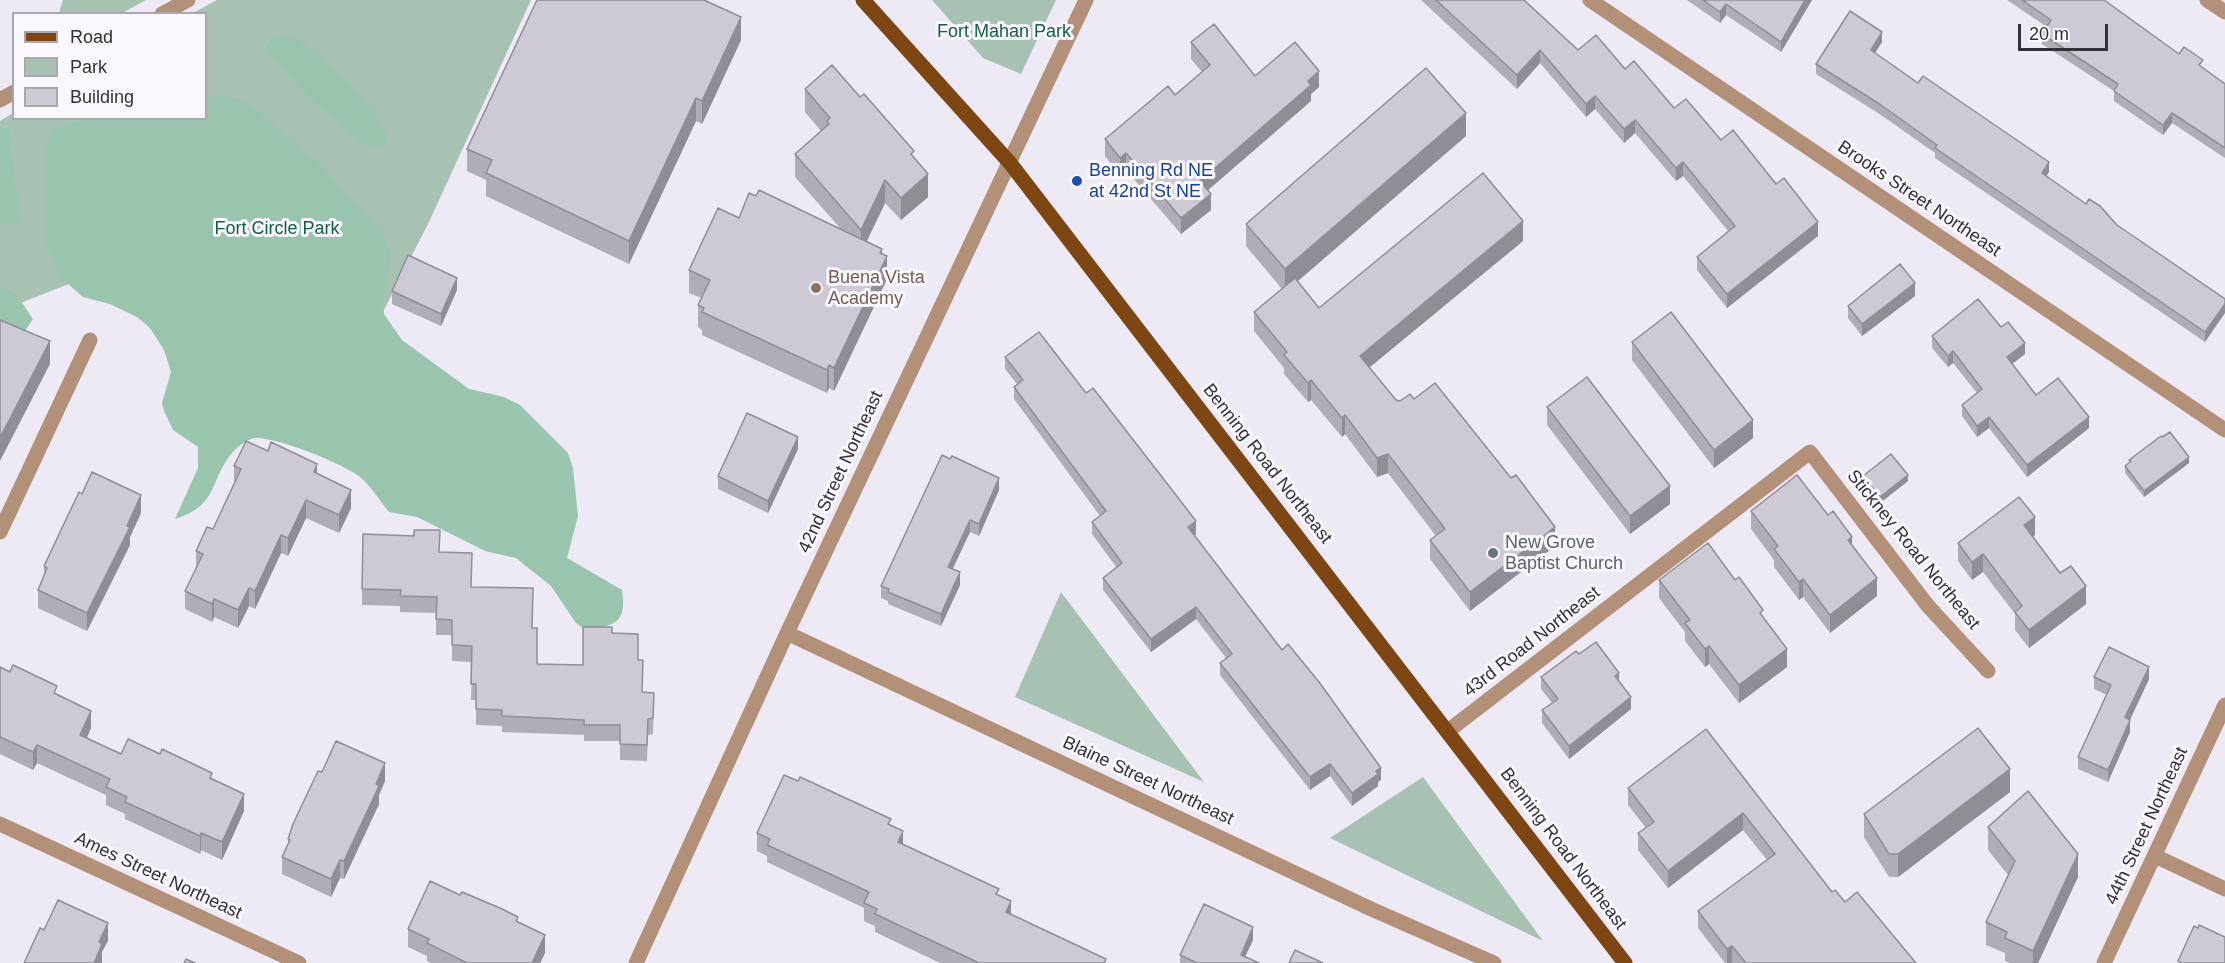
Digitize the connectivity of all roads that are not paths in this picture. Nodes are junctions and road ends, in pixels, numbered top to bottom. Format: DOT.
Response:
graph roads {
  1 [pos="188,0"];
  2 [pos="864,0"];
  3 [pos="1086,0"];
  4 [pos="1590,0"];
  5 [pos="2207,0"];
  6 [pos="166,12"];
  7 [pos="2225,12"];
  8 [pos="1010,163"];
  9 [pos="90,340"];
  10 [pos="2225,430"];
  11 [pos="1810,452"];
  12 [pos="0,532"];
  13 [pos="787,633"];
  14 [pos="1988,671"];
  15 [pos="2225,705"];
  16 [pos="1448,731"];
  17 [pos="0,824"];
  18 [pos="2155,856"];
  19 [pos="2225,889"];
  20 [pos="299,963"];
  21 [pos="636,963"];
  22 [pos="1494,963"];
  23 [pos="1625,963"];
  24 [pos="2104,963"];
  1 -- 6 [label="street"];
  2 -- 8 [label="main road, Benning Road Northeast"];
  3 -- 8 [label="street, 42nd Street Northeast"];
  4 -- 10 [label="street, Brooks Street Northeast"];
  5 -- 7 [label="street"];
  8 -- 13 [label="street, 42nd Street Northeast"];
  8 -- 16 [label="main road, Benning Road Northeast"];
  9 -- 12 [label="street"];
  11 -- 14 [label="street, Stickney Road Northeast"];
  11 -- 16 [label="street, 43rd Road Northeast"];
  13 -- 21 [label="street, 42nd Street Northeast"];
  13 -- 22 [label="street, Blaine Street Northeast"];
  15 -- 18 [label="street, 44th Street Northeast"];
  16 -- 23 [label="main road, Benning Road Northeast"];
  17 -- 20 [label="street, Ames Street Northeast"];
  18 -- 19 [label="street"];
  18 -- 24 [label="street, 44th Street Northeast"];
}
